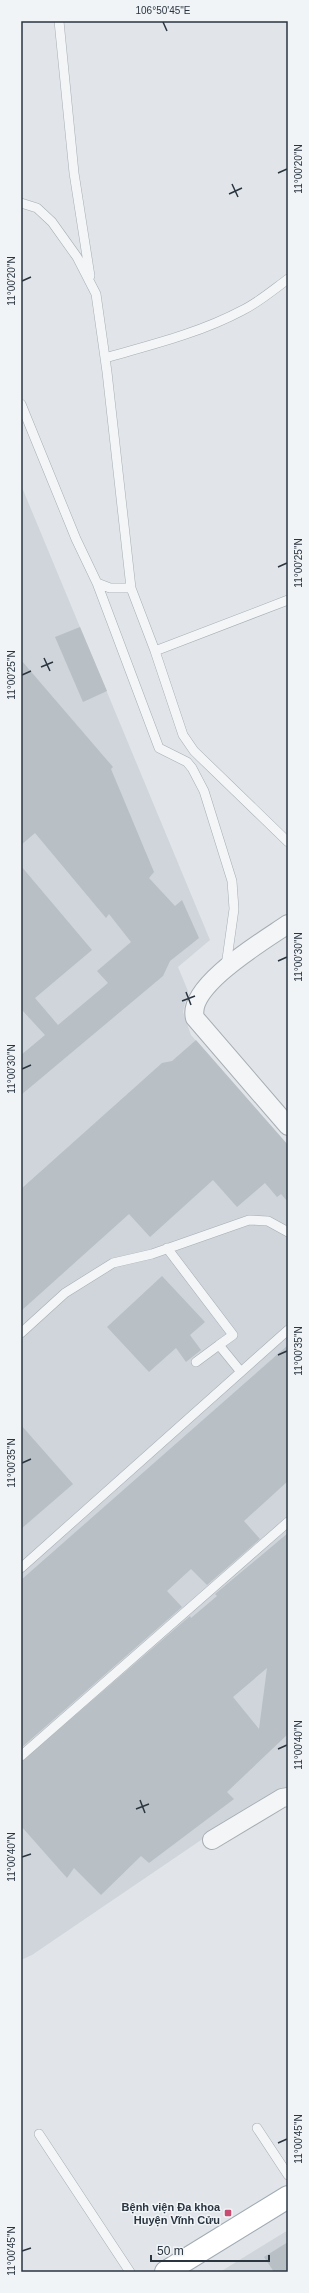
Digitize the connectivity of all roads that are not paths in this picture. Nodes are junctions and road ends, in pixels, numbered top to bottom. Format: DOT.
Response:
graph roads {
  1 [pos="60,21"];
  2 [pos="21,203"];
  3 [pos="288,279"];
  4 [pos="92,284"];
  5 [pos="105,358"];
  6 [pos="21,404"];
  7 [pos="97,583"];
  8 [pos="131,588"];
  9 [pos="288,600"];
  10 [pos="155,651"];
  11 [pos="288,842"];
  12 [pos="288,924"];
  13 [pos="226,966"];
  14 [pos="288,1126"];
  15 [pos="288,1232"];
  16 [pos="167,1248"];
  17 [pos="288,1330"];
  18 [pos="21,1334"];
  19 [pos="219,1345"];
  20 [pos="196,1362"];
  21 [pos="241,1372"];
  22 [pos="288,1522"];
  23 [pos="21,1568"];
  24 [pos="21,1756"];
  25 [pos="288,1798"];
  26 [pos="212,1840"];
  27 [pos="257,2128"];
  28 [pos="39,2134"];
  29 [pos="288,2175"];
  30 [pos="288,2197"];
  31 [pos="177,2269"];
  32 [pos="130,2272"];
  1 -- 4 [label="lane"];
  2 -- 4 [label="lane"];
  3 -- 5 [label="lane"];
  4 -- 5 [label="lane"];
  5 -- 8 [label="lane"];
  6 -- 7 [label="lane"];
  7 -- 8 [label="lane"];
  7 -- 13 [label="lane"];
  8 -- 10 [label="lane"];
  9 -- 10 [label="lane"];
  10 -- 11 [label="lane"];
  12 -- 13 [label="street"];
  13 -- 14 [label="street"];
  15 -- 16 [label="lane"];
  16 -- 18 [label="lane"];
  16 -- 19 [label="lane"];
  17 -- 21 [label="lane"];
  19 -- 20 [label="lane"];
  19 -- 21 [label="lane"];
  21 -- 23 [label="lane"];
  22 -- 24 [label="lane"];
  25 -- 26 [label="street"];
  27 -- 29 [label="lane"];
  28 -- 32 [label="lane"];
  30 -- 31 [label="main road"];
}
